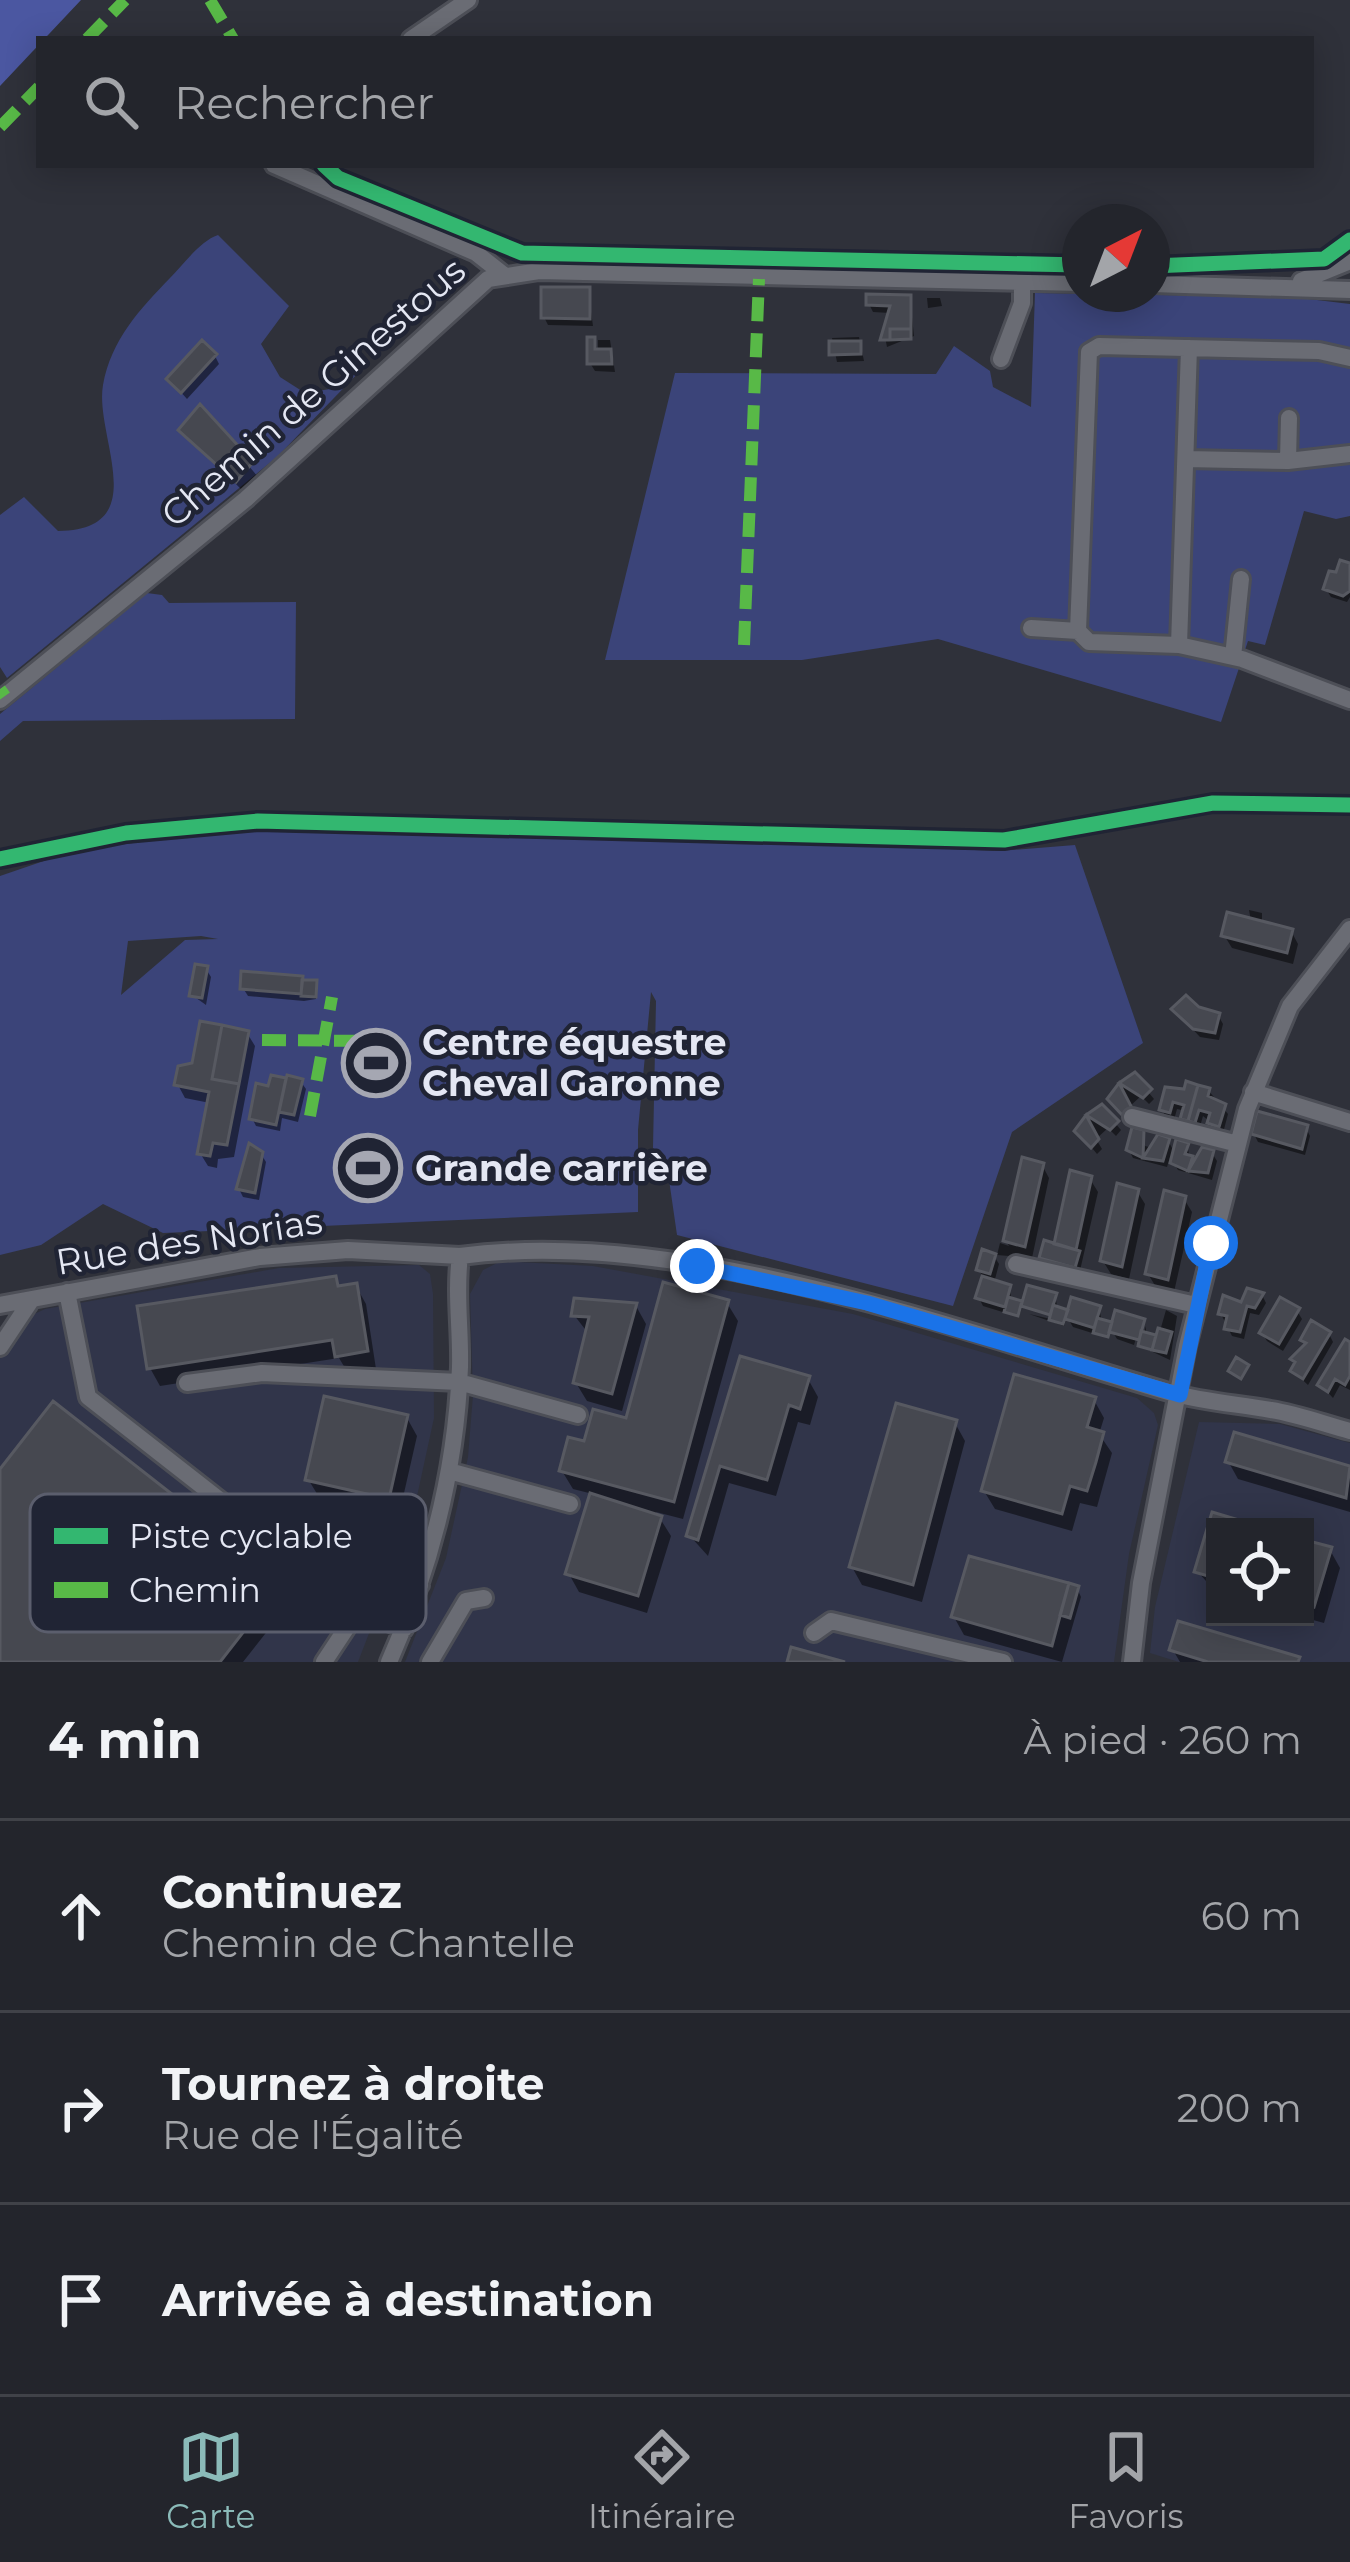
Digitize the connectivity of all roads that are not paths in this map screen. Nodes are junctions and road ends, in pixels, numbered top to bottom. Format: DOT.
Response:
graph roads {
  1 [pos="468,0"];
  2 [pos="415,36"];
  3 [pos="281,168"];
  4 [pos="1350,261"];
  5 [pos="504,275"];
  6 [pos="1022,283"];
  7 [pos="1062,284"];
  8 [pos="1170,284"];
  9 [pos="1288,284"];
  10 [pos="1350,290"];
  11 [pos="1088,328"];
  12 [pos="1189,348"];
  13 [pos="1090,352"];
  14 [pos="1350,358"];
  15 [pos="1001,359"];
  16 [pos="1289,418"];
  17 [pos="1350,454"];
  18 [pos="1186,460"];
  19 [pos="1288,461"];
  20 [pos="1241,579"];
  21 [pos="1031,628"];
  22 [pos="1078,631"];
  23 [pos="1179,645"];
  24 [pos="1233,657"];
  25 [pos="0,700"];
  26 [pos="1350,700"];
  27 [pos="1350,928"];
  28 [pos="1252,1092"];
  29 [pos="1132,1117"];
  30 [pos="1350,1122"];
  31 [pos="1238,1144"];
  32 [pos="460,1256"];
  33 [pos="1016,1264"];
  34 [pos="67,1292"];
  35 [pos="32,1299"];
  36 [pos="0,1305"];
  37 [pos="1196,1305"];
  38 [pos="0,1347"];
  39 [pos="458,1382"];
  40 [pos="187,1383"];
  41 [pos="1180,1395"];
  42 [pos="578,1415"];
  43 [pos="1350,1431"];
  44 [pos="448,1471"];
  45 [pos="212,1494"];
  46 [pos="570,1504"];
  47 [pos="426,1561"];
  48 [pos="484,1598"];
  49 [pos="344,1632"];
  50 [pos="403,1632"];
  51 [pos="814,1633"];
  52 [pos="324,1662"];
  53 [pos="389,1662"];
  54 [pos="430,1662"];
  55 [pos="1003,1662"];
  56 [pos="1132,1662"];
  1 -- 2 [label="street"];
  3 -- 5 [label="street"];
  4 -- 9 [label="street"];
  5 -- 6 [label="street, Chemin de Ginestous"];
  5 -- 25 [label="street, Chemin de Ginestous"];
  6 -- 7 [label="street, Chemin de Ginestous"];
  6 -- 15 [label="street"];
  8 -- 9 [label="street"];
  9 -- 10 [label="street"];
  11 -- 13 [label="street"];
  12 -- 13 [label="street"];
  12 -- 14 [label="street"];
  12 -- 18 [label="street"];
  13 -- 22 [label="street"];
  16 -- 19 [label="street"];
  17 -- 19 [label="street"];
  18 -- 19 [label="street"];
  18 -- 23 [label="street"];
  20 -- 24 [label="street"];
  21 -- 22 [label="street"];
  22 -- 23 [label="street"];
  23 -- 24 [label="street"];
  24 -- 26 [label="street"];
  27 -- 28 [label="street"];
  28 -- 30 [label="street"];
  28 -- 31 [label="street"];
  29 -- 31 [label="street"];
  31 -- 37 [label="street"];
  32 -- 34 [label="street, Rue des Norias"];
  32 -- 39 [label="street"];
  32 -- 41 [label="street, Rue des Norias"];
  33 -- 37 [label="street"];
  34 -- 35 [label="street, Rue des Norias"];
  34 -- 45 [label="street"];
  35 -- 36 [label="street, Rue des Norias"];
  35 -- 38 [label="street"];
  37 -- 41 [label="street"];
  39 -- 40 [label="street"];
  39 -- 42 [label="street"];
  39 -- 44 [label="street"];
  41 -- 43 [label="street, Rue des Norias"];
  41 -- 56 [label="street"];
  44 -- 46 [label="street"];
  44 -- 47 [label="street"];
  48 -- 54 [label="street"];
  49 -- 52 [label="street"];
  50 -- 53 [label="street"];
  51 -- 55 [label="street"];
}
